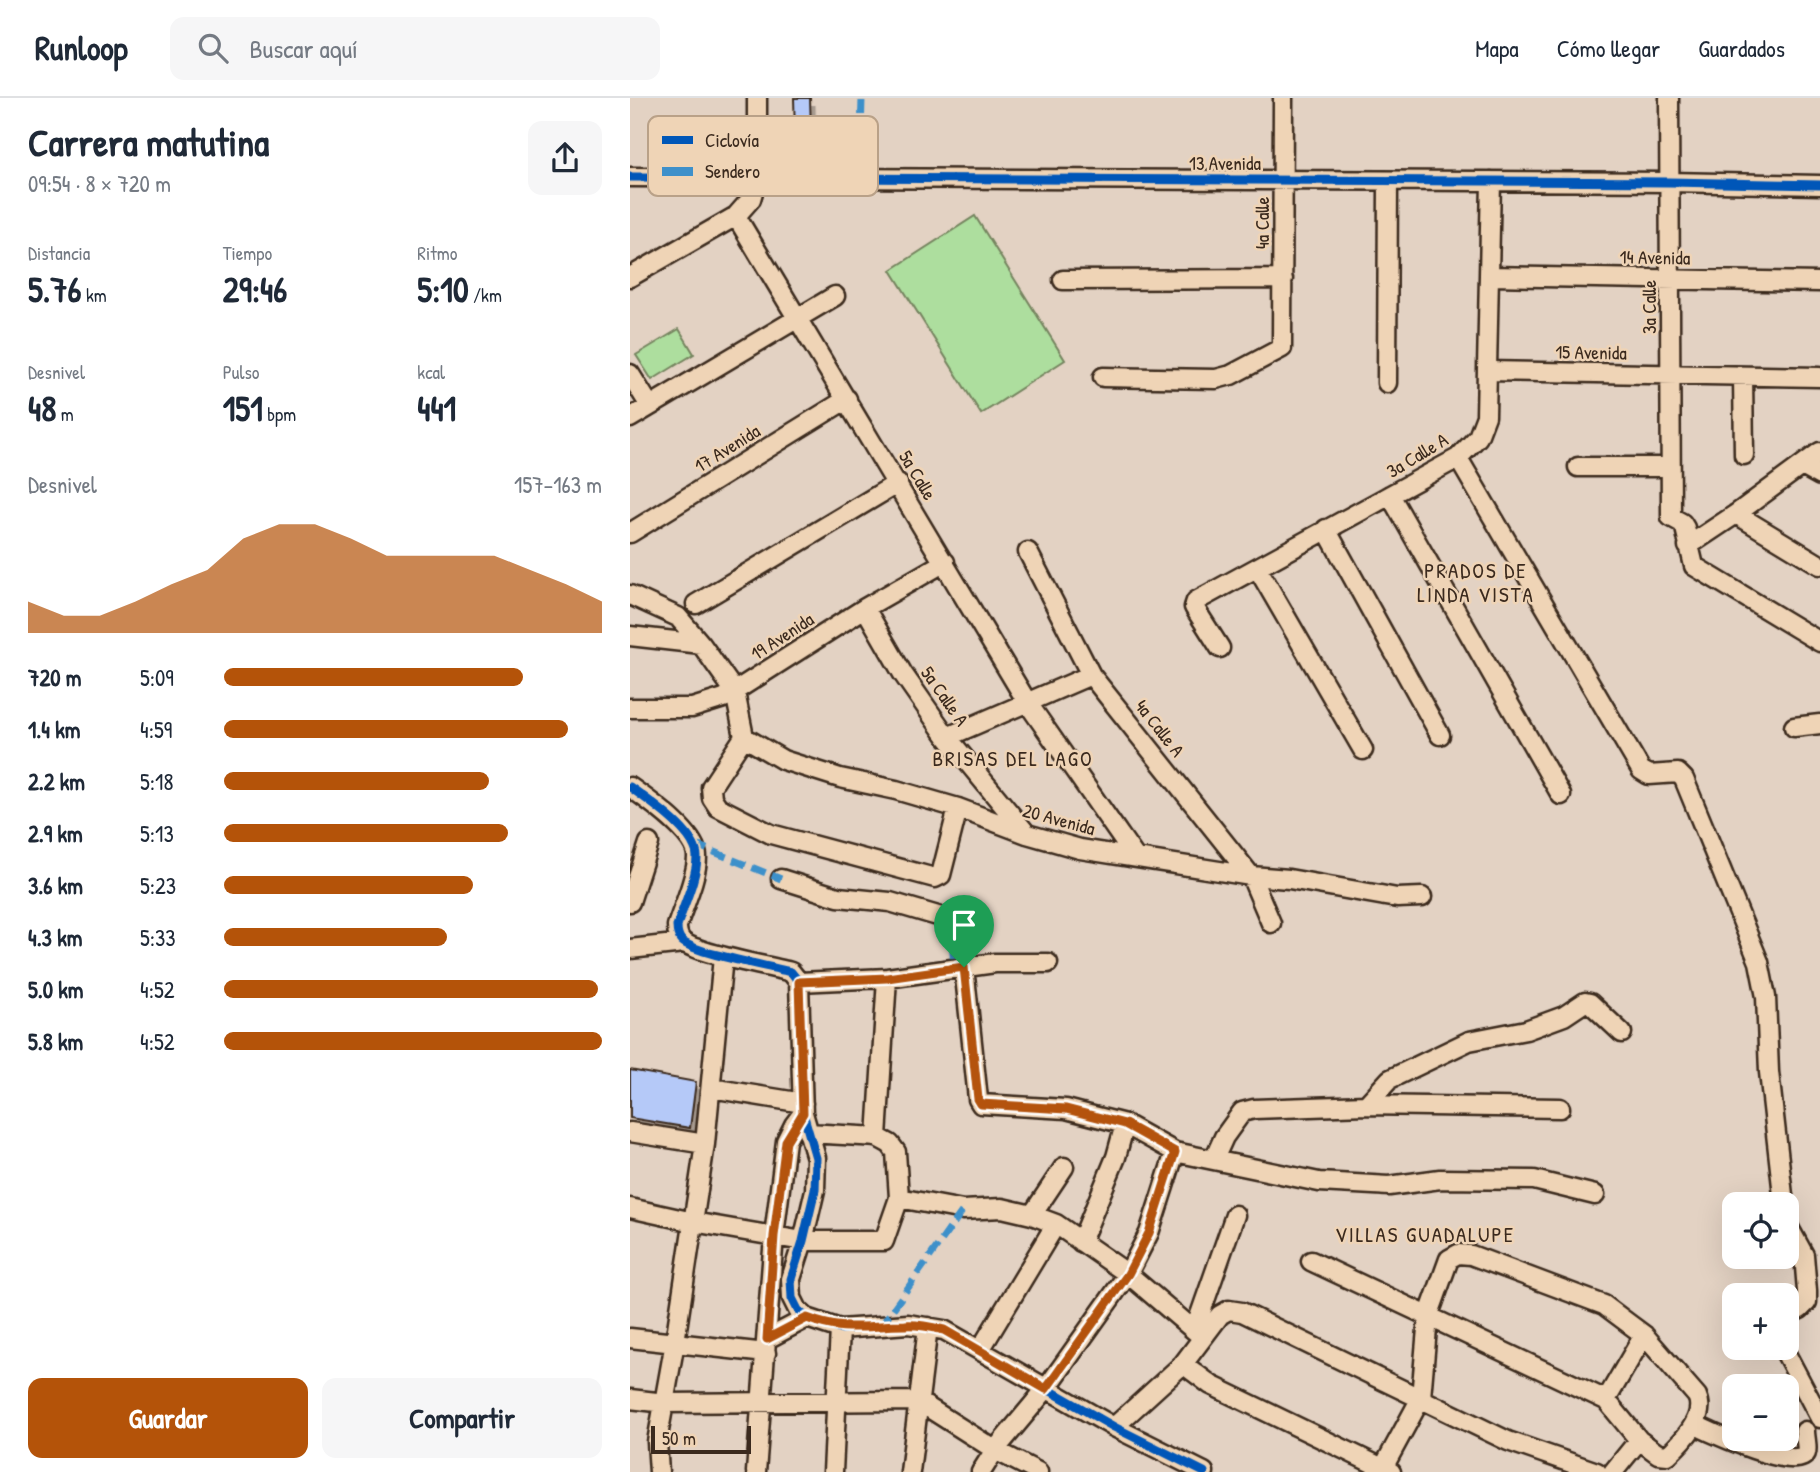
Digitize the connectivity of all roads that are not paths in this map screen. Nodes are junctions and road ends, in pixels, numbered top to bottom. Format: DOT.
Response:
graph roads {
  1 [pos="757,98"];
  2 [pos="1283,98"];
  3 [pos="1669,98"];
  4 [pos="757,116"];
  5 [pos="630,177"];
  6 [pos="648,177"];
  7 [pos="878,178"];
  8 [pos="1283,180"];
  9 [pos="1388,181"];
  10 [pos="1492,181"];
  11 [pos="1669,182"];
  12 [pos="1820,185"];
  13 [pos="752,196"];
  14 [pos="736,216"];
  15 [pos="1489,276"];
  16 [pos="630,277"];
  17 [pos="1670,278"];
  18 [pos="1283,279"];
  19 [pos="1063,280"];
  20 [pos="1820,282"];
  21 [pos="835,296"];
  22 [pos="798,318"];
  23 [pos="1487,371"];
  24 [pos="630,374"];
  25 [pos="1670,375"];
  26 [pos="1743,376"];
  27 [pos="1103,377"];
  28 [pos="1820,377"];
  29 [pos="1387,383"];
  30 [pos="847,399"];
  31 [pos="650,406"];
  32 [pos="630,418"];
  33 [pos="1820,452"];
  34 [pos="1744,455"];
  35 [pos="1458,458"];
  36 [pos="1802,466"];
  37 [pos="1578,467"];
  38 [pos="1670,467"];
  39 [pos="1820,476"];
  40 [pos="898,483"];
  41 [pos="1390,495"];
  42 [pos="1736,514"];
  43 [pos="1326,529"];
  44 [pos="630,533"];
  45 [pos="1688,545"];
  46 [pos="1028,552"];
  47 [pos="945,562"];
  48 [pos="1820,565"];
  49 [pos="1258,569"];
  50 [pos="630,595"];
  51 [pos="696,604"];
  52 [pos="865,608"];
  53 [pos="630,636"];
  54 [pos="1820,642"];
  55 [pos="701,644"];
  56 [pos="1220,648"];
  57 [pos="1091,675"];
  58 [pos="734,692"];
  59 [pos="1027,702"];
  60 [pos="630,708"];
  61 [pos="1820,724"];
  62 [pos="1794,727"];
  63 [pos="1440,735"];
  64 [pos="744,737"];
  65 [pos="947,737"];
  66 [pos="1363,750"];
  67 [pos="630,787"];
  68 [pos="1561,794"];
  69 [pos="958,808"];
  70 [pos="1027,834"];
  71 [pos="649,843"];
  72 [pos="1135,857"];
  73 [pos="1251,876"];
  74 [pos="781,879"];
  75 [pos="1422,897"];
  76 [pos="630,902"];
  77 [pos="951,923"];
  78 [pos="1270,923"];
  79 [pos="684,943"];
  80 [pos="630,949"];
  81 [pos="723,957"];
  82 [pos="1048,963"];
  83 [pos="964,967"];
  84 [pos="887,978"];
  85 [pos="799,982"];
  86 [pos="1622,1033"];
  87 [pos="711,1088"];
  88 [pos="1366,1105"];
  89 [pos="803,1108"];
  90 [pos="1560,1108"];
  91 [pos="1125,1124"];
  92 [pos="630,1132"];
  93 [pos="808,1133"];
  94 [pos="877,1137"];
  95 [pos="705,1144"];
  96 [pos="1175,1152"];
  97 [pos="1214,1159"];
  98 [pos="1064,1167"];
  99 [pos="1783,1192"];
  100 [pos="1595,1195"];
  101 [pos="898,1198"];
  102 [pos="630,1208"];
  103 [pos="1235,1214"];
  104 [pos="1032,1215"];
  105 [pos="693,1222"];
  106 [pos="1056,1224"];
  107 [pos="774,1236"];
  108 [pos="803,1241"];
  109 [pos="1081,1242"];
  110 [pos="1799,1246"];
  111 [pos="1311,1261"];
  112 [pos="1128,1274"];
  113 [pos="1799,1310"];
  114 [pos="1428,1317"];
  115 [pos="807,1318"];
  116 [pos="928,1327"];
  117 [pos="840,1329"];
  118 [pos="1198,1333"];
  119 [pos="1644,1335"];
  120 [pos="630,1338"];
  121 [pos="675,1342"];
  122 [pos="766,1346"];
  123 [pos="980,1350"];
  124 [pos="1789,1360"];
  125 [pos="1183,1364"];
  126 [pos="1046,1389"];
  127 [pos="1421,1398"];
  128 [pos="630,1399"];
  129 [pos="838,1400"];
  130 [pos="1606,1400"];
  131 [pos="760,1401"];
  132 [pos="918,1401"];
  133 [pos="665,1403"];
  134 [pos="1820,1418"];
  135 [pos="1694,1424"];
  136 [pos="1114,1427"];
  137 [pos="1805,1432"];
  138 [pos="1722,1435"];
  139 [pos="1639,1440"];
  140 [pos="995,1450"];
  141 [pos="1756,1451"];
  142 [pos="1566,1467"];
  143 [pos="1387,1470"];
  144 [pos="659,1472"];
  145 [pos="756,1472"];
  146 [pos="834,1472"];
  147 [pos="910,1472"];
  148 [pos="981,1472"];
  149 [pos="1038,1472"];
  150 [pos="1204,1472"];
  151 [pos="1597,1472"];
  152 [pos="1614,1472"];
  1 -- 4 [label="street"];
  2 -- 8 [label="street, 4a Calle"];
  3 -- 11 [label="street, 3a Calle"];
  5 -- 6 [label="street, 13 Avenida"];
  7 -- 8 [label="street, 13 Avenida"];
  8 -- 9 [label="street, 13 Avenida"];
  8 -- 18 [label="street, 4a Calle"];
  9 -- 10 [label="street, 13 Avenida"];
  9 -- 29 [label="street"];
  10 -- 11 [label="street, 13 Avenida"];
  10 -- 15 [label="street, 3a Calle A"];
  11 -- 12 [label="street, 13 Avenida"];
  11 -- 17 [label="street, 3a Calle"];
  13 -- 14 [label="street"];
  14 -- 16 [label="street"];
  14 -- 22 [label="street, 5a Calle"];
  15 -- 17 [label="street, 14 Avenida"];
  15 -- 23 [label="street, 3a Calle A"];
  17 -- 20 [label="street, 14 Avenida"];
  17 -- 25 [label="street, 3a Calle"];
  18 -- 19 [label="street"];
  18 -- 27 [label="street, 4a Calle"];
  21 -- 22 [label="street"];
  22 -- 30 [label="street, 5a Calle"];
  22 -- 31 [label="street"];
  23 -- 25 [label="street, 15 Avenida"];
  23 -- 35 [label="street, 3a Calle A"];
  24 -- 31 [label="street"];
  25 -- 26 [label="street, 15 Avenida"];
  25 -- 38 [label="street, 3a Calle"];
  26 -- 28 [label="street, 15 Avenida"];
  26 -- 34 [label="street"];
  30 -- 40 [label="street, 5a Calle"];
  30 -- 44 [label="street, 17 Avenida"];
  31 -- 32 [label="street"];
  33 -- 36 [label="street"];
  35 -- 41 [label="street, 3a Calle A"];
  35 -- 99 [label="street"];
  36 -- 39 [label="street"];
  36 -- 42 [label="street"];
  37 -- 38 [label="street"];
  38 -- 45 [label="street, 3a Calle"];
  40 -- 47 [label="street, 5a Calle"];
  40 -- 51 [label="street"];
  41 -- 43 [label="street, 3a Calle A"];
  41 -- 68 [label="street"];
  42 -- 45 [label="street"];
  42 -- 48 [label="street"];
  43 -- 49 [label="street, 3a Calle A"];
  43 -- 63 [label="street"];
  45 -- 54 [label="street"];
  46 -- 57 [label="street, 4a Calle A"];
  47 -- 52 [label="street, 19 Avenida"];
  47 -- 59 [label="street, 5a Calle"];
  49 -- 56 [label="street, 3a Calle A"];
  49 -- 66 [label="street"];
  50 -- 55 [label="street"];
  52 -- 58 [label="street, 19 Avenida"];
  52 -- 65 [label="street, 5a Calle A"];
  53 -- 55 [label="street"];
  55 -- 58 [label="street"];
  57 -- 59 [label="street"];
  57 -- 73 [label="street, 4a Calle A"];
  58 -- 60 [label="street, 19 Avenida"];
  58 -- 64 [label="street"];
  59 -- 65 [label="street"];
  59 -- 72 [label="street, 5a Calle"];
  61 -- 62 [label="street"];
  64 -- 69 [label="street, 20 Avenida"];
  64 -- 69 [label="street"];
  65 -- 70 [label="street, 5a Calle A"];
  67 -- 79 [label="street"];
  69 -- 70 [label="street, 20 Avenida"];
  70 -- 72 [label="street, 20 Avenida"];
  71 -- 76 [label="street"];
  72 -- 73 [label="street, 20 Avenida"];
  73 -- 75 [label="street, 20 Avenida"];
  73 -- 78 [label="street, 4a Calle A"];
  74 -- 77 [label="street"];
  79 -- 80 [label="street"];
  79 -- 81 [label="street"];
  81 -- 85 [label="street"];
  81 -- 87 [label="street"];
  82 -- 83 [label="street"];
  83 -- 84 [label="street"];
  83 -- 91 [label="street"];
  84 -- 85 [label="street"];
  84 -- 94 [label="street"];
  85 -- 89 [label="street"];
  86 -- 88 [label="street"];
  87 -- 89 [label="street"];
  87 -- 95 [label="street"];
  88 -- 90 [label="street"];
  88 -- 97 [label="street"];
  89 -- 93 [label="street"];
  89 -- 107 [label="street"];
  91 -- 96 [label="street"];
  91 -- 109 [label="street"];
  92 -- 95 [label="street"];
  93 -- 94 [label="street"];
  93 -- 108 [label="street"];
  94 -- 101 [label="street"];
  95 -- 105 [label="street"];
  96 -- 97 [label="street"];
  96 -- 112 [label="street"];
  97 -- 100 [label="street"];
  98 -- 104 [label="street"];
  101 -- 104 [label="street"];
  101 -- 108 [label="street"];
  102 -- 105 [label="street"];
  103 -- 118 [label="street"];
  104 -- 106 [label="street"];
  105 -- 107 [label="street"];
  105 -- 121 [label="street"];
  106 -- 109 [label="street"];
  106 -- 123 [label="street"];
  107 -- 108 [label="street"];
  107 -- 122 [label="street"];
  108 -- 115 [label="street"];
  109 -- 112 [label="street"];
  110 -- 113 [label="street"];
  111 -- 114 [label="street"];
  112 -- 118 [label="street"];
  112 -- 126 [label="street"];
  114 -- 119 [label="street"];
  114 -- 127 [label="street"];
  114 -- 130 [label="street"];
  115 -- 117 [label="street"];
  115 -- 122 [label="street"];
  116 -- 117 [label="street"];
  116 -- 123 [label="street"];
  116 -- 132 [label="street"];
  117 -- 129 [label="street"];
  118 -- 125 [label="street"];
  118 -- 127 [label="street"];
  119 -- 130 [label="street"];
  119 -- 135 [label="street"];
  120 -- 121 [label="street"];
  121 -- 122 [label="street"];
  121 -- 133 [label="street"];
  122 -- 131 [label="street"];
  123 -- 126 [label="street"];
  124 -- 134 [label="street"];
  125 -- 136 [label="street"];
  125 -- 143 [label="street"];
  126 -- 136 [label="street"];
  126 -- 140 [label="street"];
  127 -- 142 [label="street"];
  127 -- 143 [label="street"];
  128 -- 133 [label="street"];
  129 -- 131 [label="street"];
  129 -- 132 [label="street"];
  129 -- 146 [label="street"];
  130 -- 139 [label="street"];
  131 -- 133 [label="street"];
  131 -- 145 [label="street"];
  132 -- 140 [label="street"];
  132 -- 147 [label="street"];
  133 -- 144 [label="street"];
  135 -- 138 [label="street"];
  135 -- 139 [label="street"];
  136 -- 150 [label="street"];
  137 -- 141 [label="street"];
  139 -- 152 [label="street"];
  140 -- 148 [label="street"];
  140 -- 149 [label="street"];
  142 -- 151 [label="street"];
}
